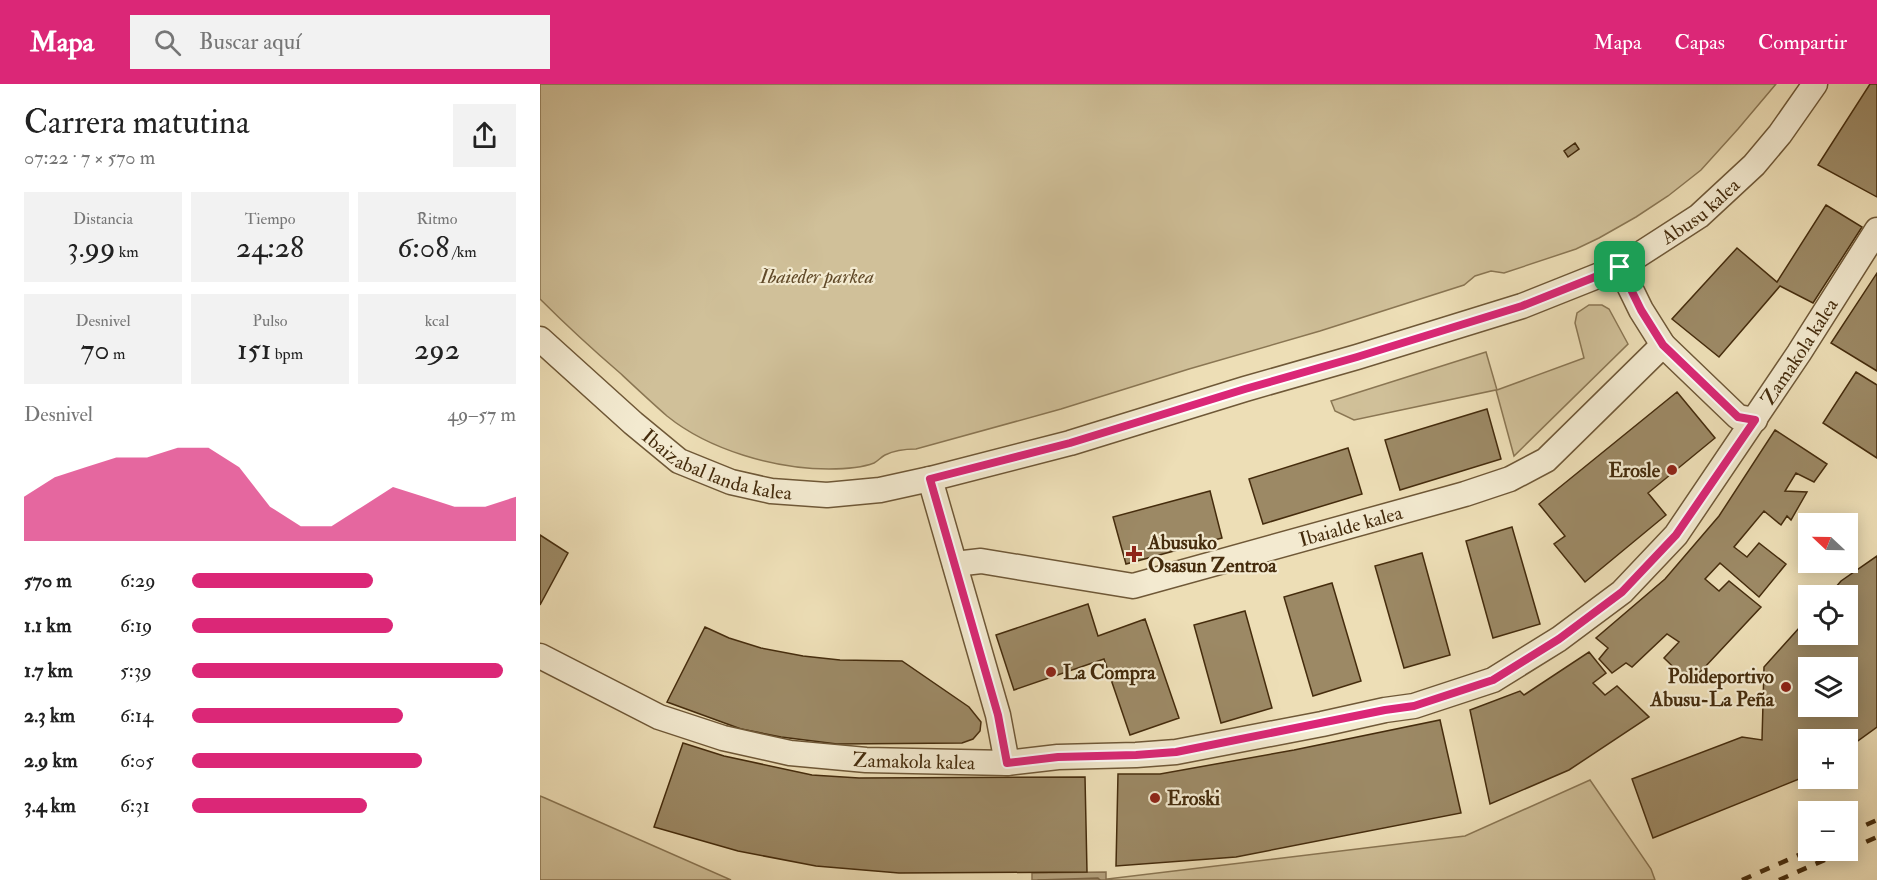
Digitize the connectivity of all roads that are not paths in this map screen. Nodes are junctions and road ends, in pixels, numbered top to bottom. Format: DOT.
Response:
graph roads {
  1 [pos="1815,84"];
  2 [pos="1877,230"];
  3 [pos="1620,267"];
  4 [pos="540,339"];
  5 [pos="1663,345"];
  6 [pos="1755,420"];
  7 [pos="930,479"];
  8 [pos="955,564"];
  9 [pos="540,656"];
  10 [pos="1007,763"];
  1 -- 3 [label="street, Abusu kalea"];
  2 -- 6 [label="street, Zamakola kalea"];
  3 -- 5 [label="street"];
  3 -- 7 [label="street, Abusu kalea"];
  4 -- 7 [label="street, Ibaizabal landa kalea"];
  5 -- 6 [label="street"];
  5 -- 8 [label="street, Ibaialde kalea"];
  6 -- 10 [label="street, Zamakola kalea"];
  7 -- 8 [label="street"];
  8 -- 10 [label="street"];
  9 -- 10 [label="street, Zamakola kalea"];
}
